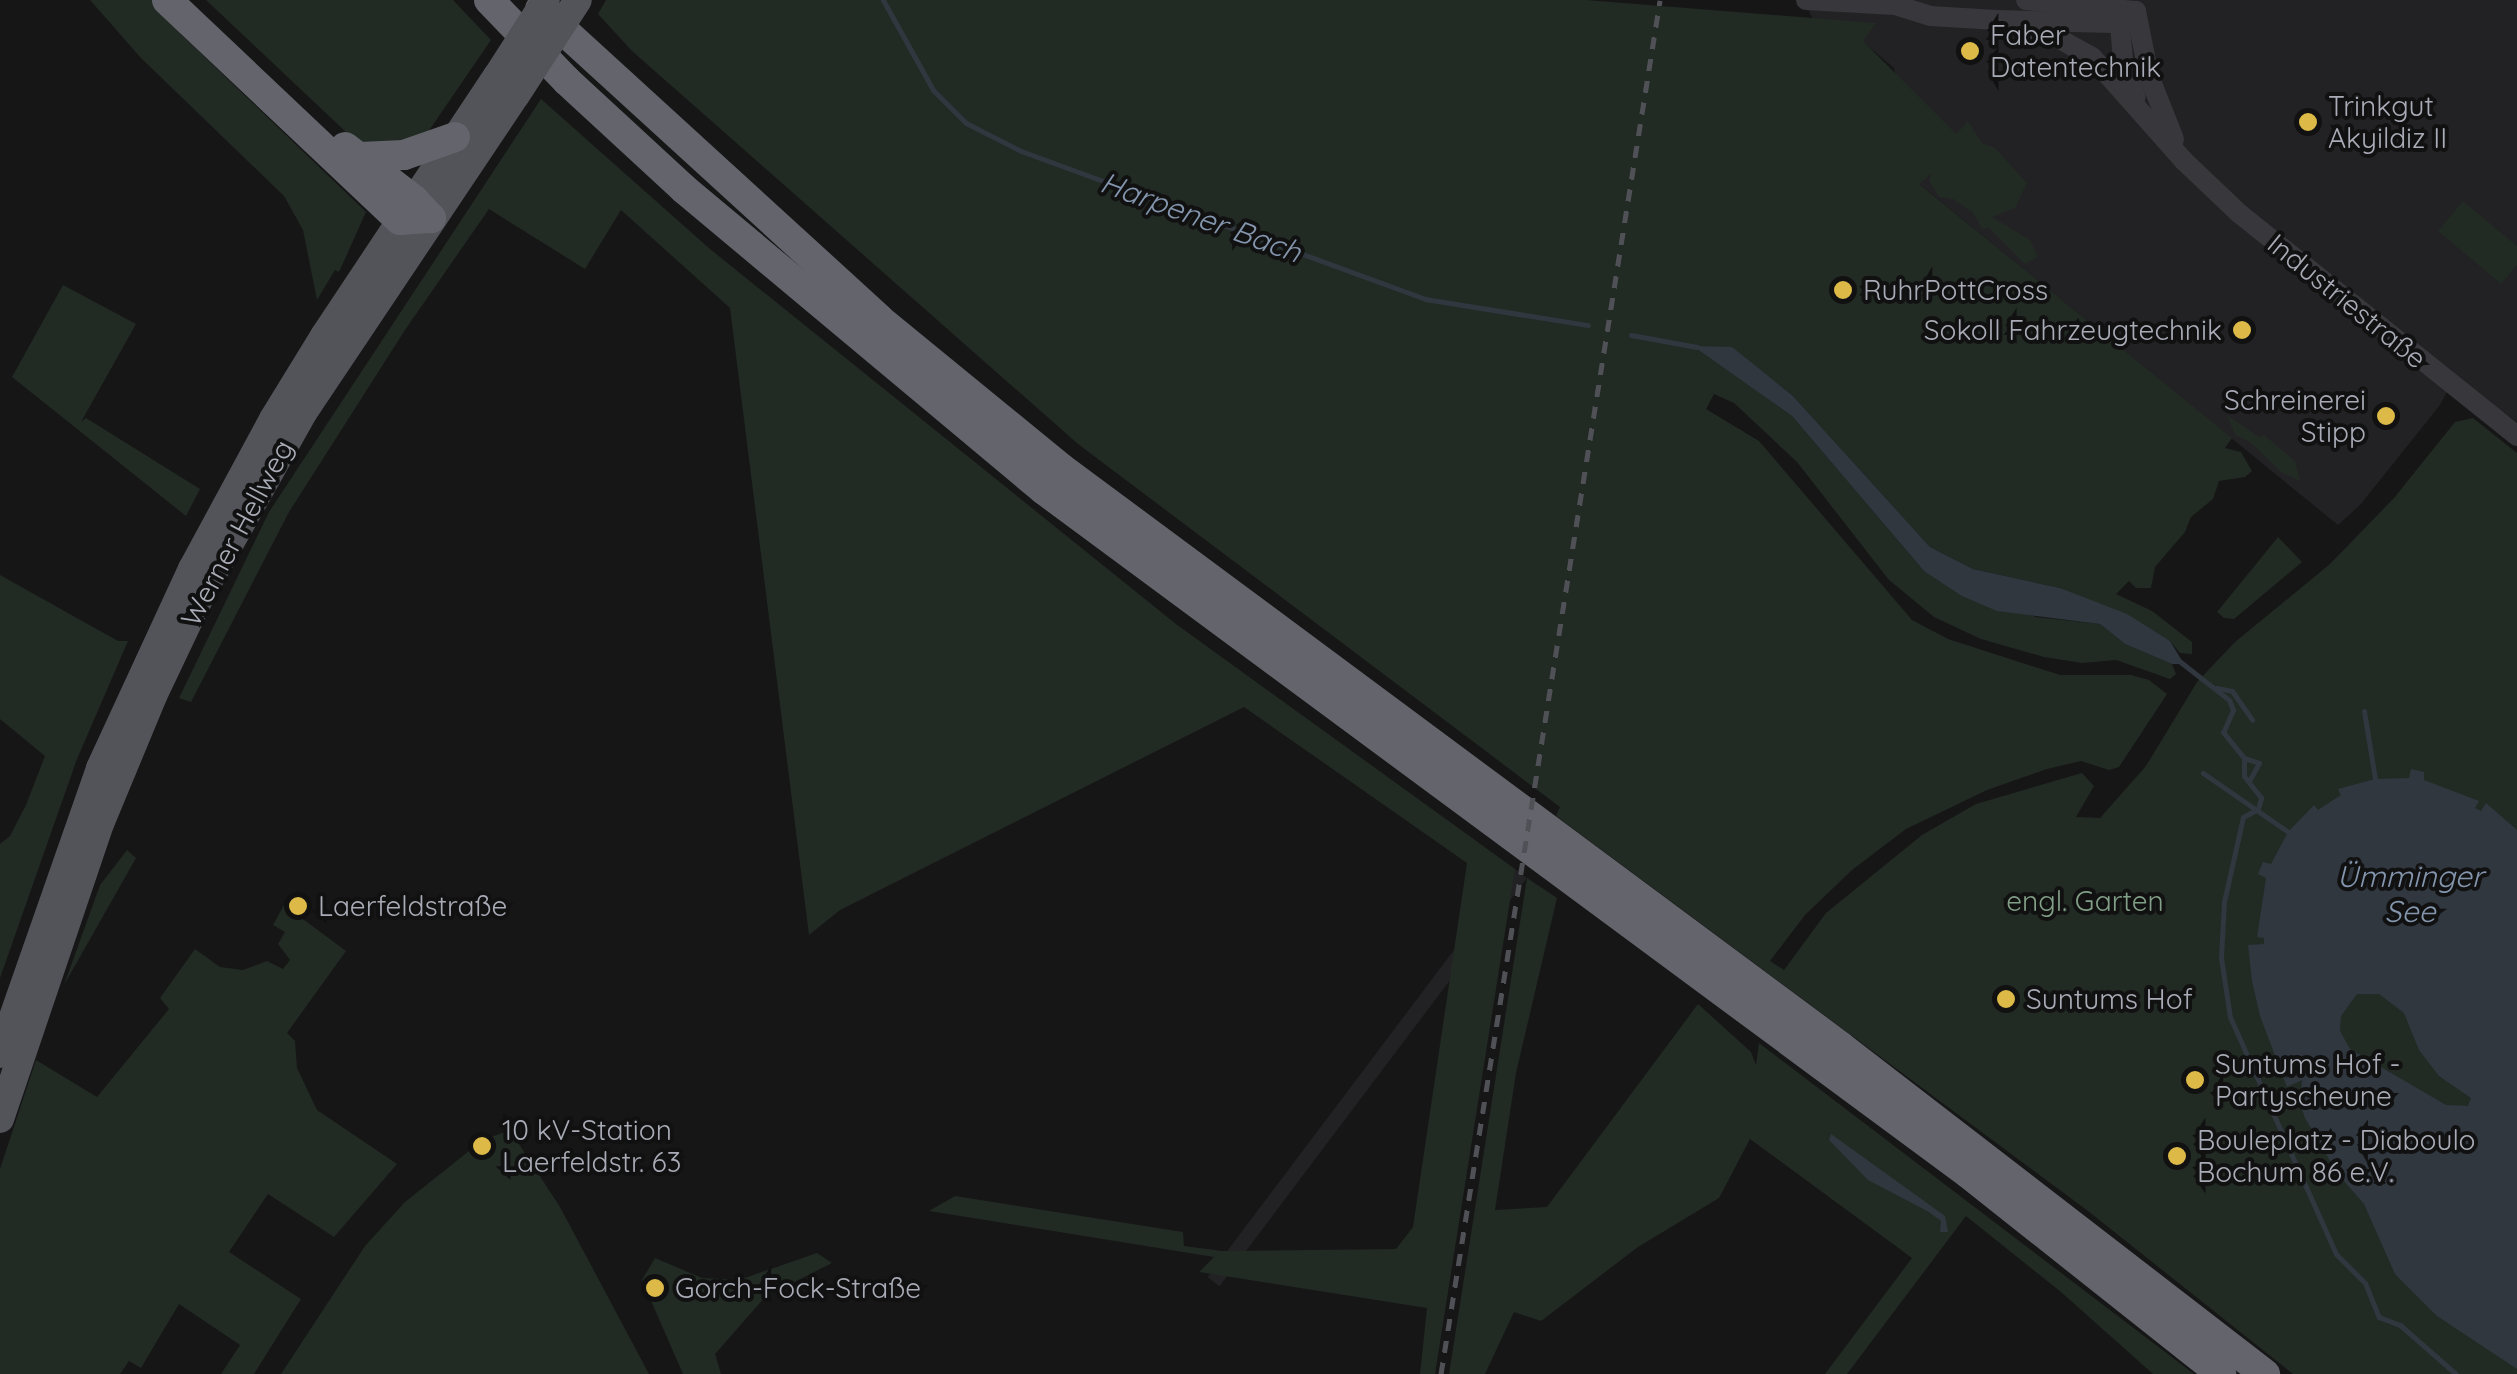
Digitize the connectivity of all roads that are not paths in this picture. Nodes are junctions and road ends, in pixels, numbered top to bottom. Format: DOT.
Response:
graph roads {
  1 [pos="168,0"];
  2 [pos="197,0"];
  3 [pos="490,0"];
  4 [pos="530,0"];
  5 [pos="547,0"];
  6 [pos="578,0"];
  7 [pos="1806,0"];
  8 [pos="2026,0"];
  9 [pos="1906,2"];
  10 [pos="2125,14"];
  11 [pos="1998,20"];
  12 [pos="586,56"];
  13 [pos="506,86"];
  14 [pos="2144,114"];
  15 [pos="455,137"];
  16 [pos="360,157"];
  17 [pos="2183,160"];
  18 [pos="415,213"];
  19 [pos="2517,436"];
  20 [pos="0,1054"];
  21 [pos="0,1118"];
  22 [pos="2222,1374"];
  23 [pos="2265,1374"];
  1 -- 18 [label="highway"];
  2 -- 16 [label="highway"];
  3 -- 22 [label="highway"];
  4 -- 12 [label="highway"];
  5 -- 12 [label="highway"];
  5 -- 13 [label="main road, Werner Hellweg, bridge"];
  6 -- 13 [label="main road, Werner Hellweg, bridge"];
  7 -- 9 [label="street, Industriestraße"];
  8 -- 10 [label="street"];
  9 -- 11 [label="street, Industriestraße"];
  10 -- 11 [label="street, Industriestraße"];
  10 -- 14 [label="street, Industriestraße"];
  10 -- 17 [label="street, Industriestraße"];
  11 -- 14 [label="street, Industriestraße"];
  12 -- 23 [label="highway"];
  13 -- 15 [label="main road, Werner Hellweg"];
  13 -- 18 [label="main road, Werner Hellweg"];
  14 -- 17 [label="street, Industriestraße"];
  15 -- 16 [label="highway"];
  15 -- 18 [label="main road, Werner Hellweg"];
  16 -- 18 [label="highway"];
  17 -- 19 [label="street, Industriestraße"];
  18 -- 20 [label="main road, Werner Hellweg"];
  18 -- 21 [label="main road, Werner Hellweg"];
}
